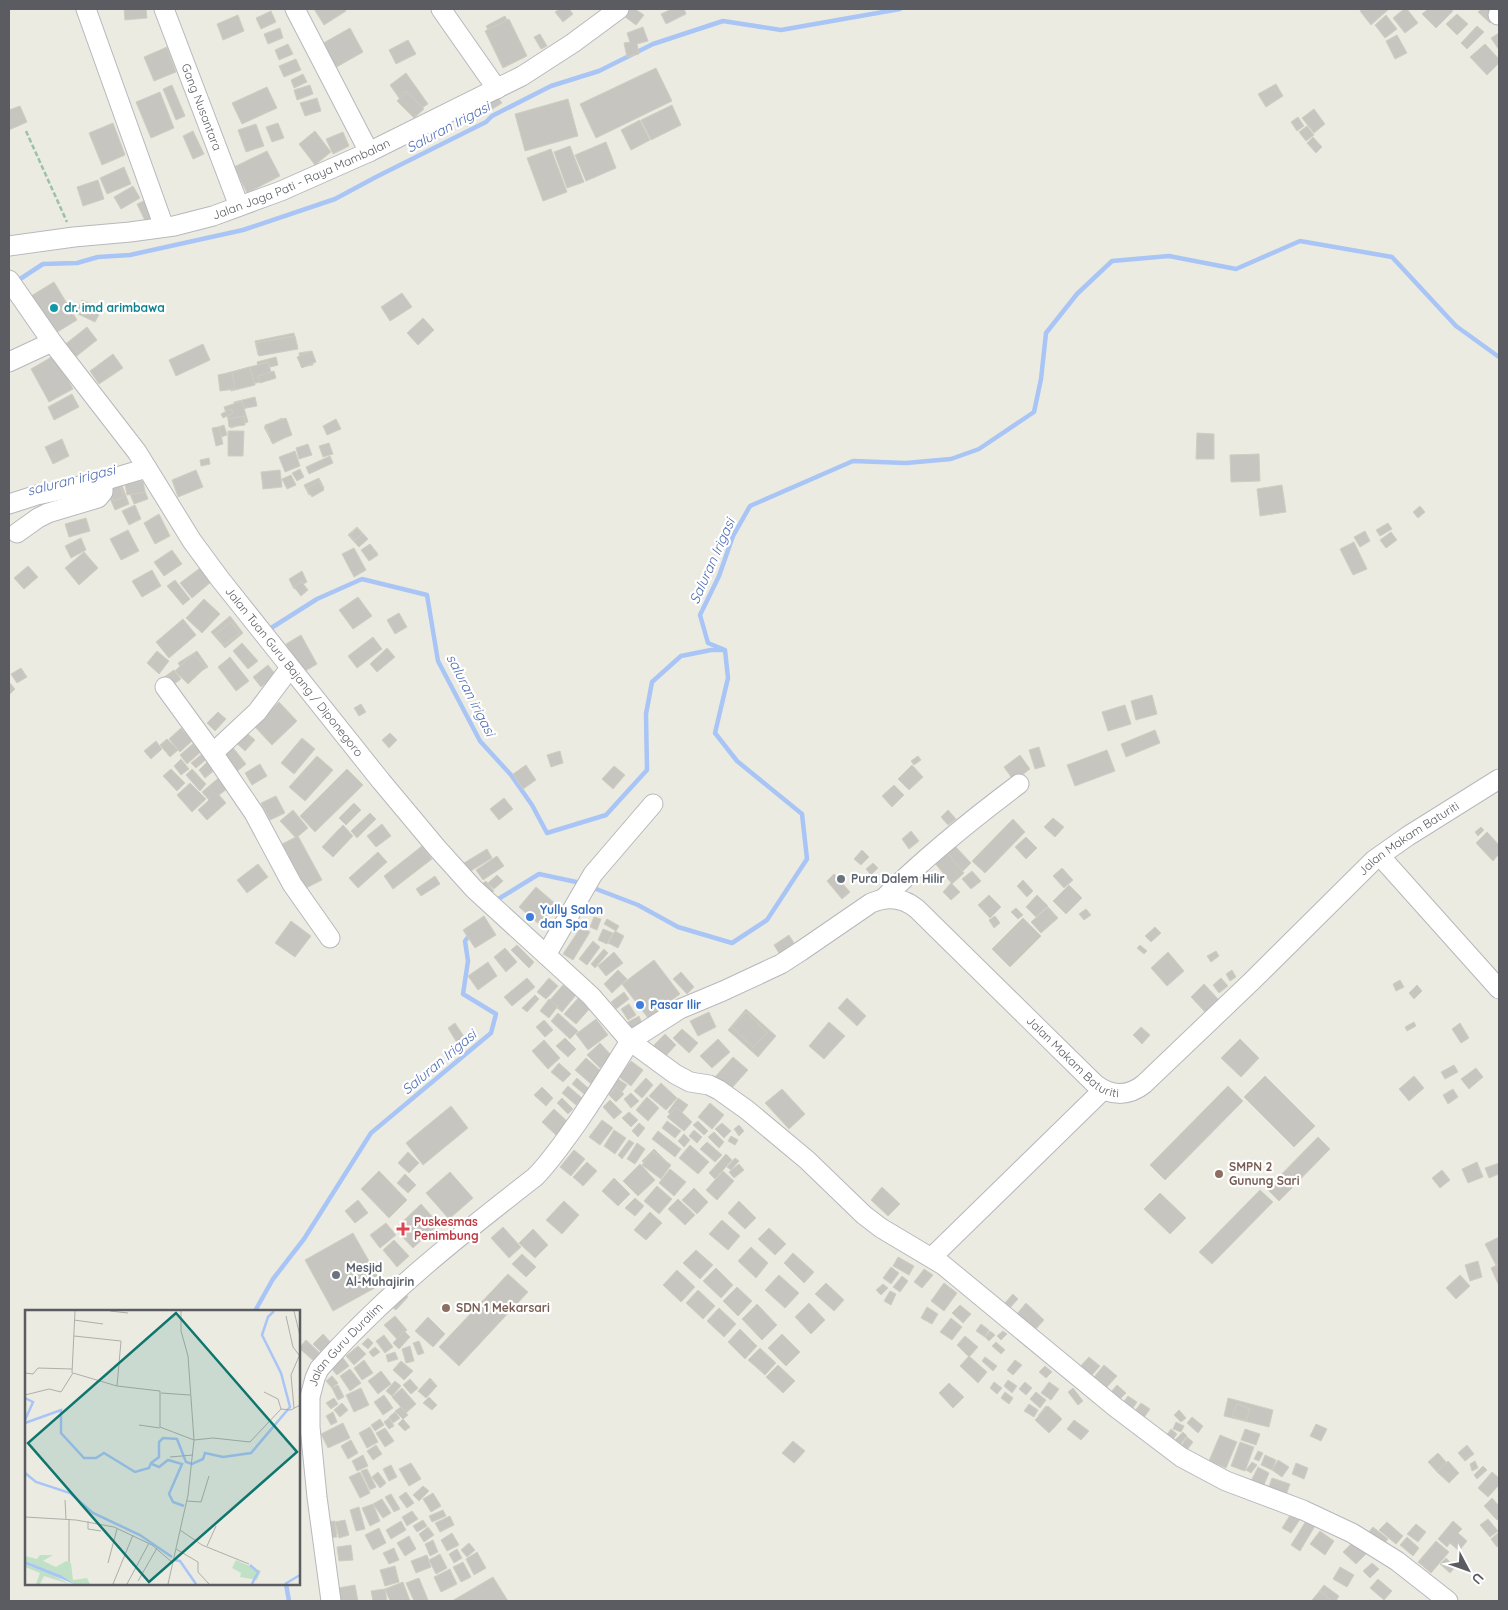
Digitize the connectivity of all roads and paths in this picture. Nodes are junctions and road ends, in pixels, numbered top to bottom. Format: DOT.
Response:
graph roads {
  1 [pos="86,9"];
  2 [pos="164,9"];
  3 [pos="295,9"];
  4 [pos="441,9"];
  5 [pos="619,9"];
  6 [pos="497,89"];
  7 [pos="26,131"];
  8 [pos="369,152"];
  9 [pos="239,206"];
  10 [pos="164,227"];
  11 [pos="74,237"];
  12 [pos="9,246"];
  13 [pos="9,280"];
  14 [pos="52,342"];
  15 [pos="9,362"];
  16 [pos="147,468"];
  17 [pos="103,481"];
  18 [pos="9,504"];
  19 [pos="17,533"];
  20 [pos="290,668"];
  21 [pos="165,686"];
  22 [pos="213,753"];
  23 [pos="1499,779"];
  24 [pos="1019,784"];
  25 [pos="653,804"];
  26 [pos="1380,856"];
  27 [pos="883,899"];
  28 [pos="330,938"];
  29 [pos="546,955"];
  30 [pos="1499,990"];
  31 [pos="625,1035"];
  32 [pos="1103,1090"];
  33 [pos="932,1257"];
  34 [pos="332,1601"];
  35 [pos="1448,1601"];
  1 -- 10 [label="street"];
  2 -- 9 [label="street, Gang Nusantara"];
  3 -- 8 [label="street"];
  4 -- 6 [label="street"];
  5 -- 6 [label="street, Jalan Jaga Pati - Raya Mambalan"];
  6 -- 8 [label="street, Jalan Jaga Pati - Raya Mambalan"];
  7 -- 11 [label="path"];
  8 -- 9 [label="street, Jalan Jaga Pati - Raya Mambalan"];
  9 -- 10 [label="street, Jalan Jaga Pati - Raya Mambalan"];
  10 -- 11 [label="street, Jalan Jaga Pati - Raya Mambalan"];
  11 -- 12 [label="street, Jalan Jaga Pati - Raya Mambalan"];
  13 -- 14 [label="street, Jalan Tuan Guru Bajang / Diponegoro"];
  14 -- 15 [label="street"];
  14 -- 16 [label="street, Jalan Tuan Guru Bajang / Diponegoro"];
  16 -- 17 [label="street"];
  16 -- 20 [label="street, Jalan Tuan Guru Bajang / Diponegoro"];
  17 -- 18 [label="street"];
  17 -- 19 [label="street"];
  20 -- 22 [label="street"];
  20 -- 29 [label="street, Jalan Tuan Guru Bajang / Diponegoro"];
  21 -- 22 [label="street"];
  22 -- 28 [label="street"];
  23 -- 26 [label="street, Jalan Makam Baturiti"];
  24 -- 27 [label="street"];
  25 -- 29 [label="street"];
  26 -- 30 [label="street"];
  26 -- 32 [label="street, Jalan Makam Baturiti"];
  27 -- 31 [label="street"];
  27 -- 32 [label="street, Jalan Makam Baturiti"];
  29 -- 31 [label="street, Jalan Tuan Guru Bajang / Diponegoro"];
  31 -- 33 [label="street, Jalan Tuan Guru Bajang / Diponegoro"];
  31 -- 34 [label="street, Jalan Guru Duralim"];
  32 -- 33 [label="street"];
  33 -- 35 [label="street, Jalan Tuan Guru Bajang / Diponegoro"];
}
